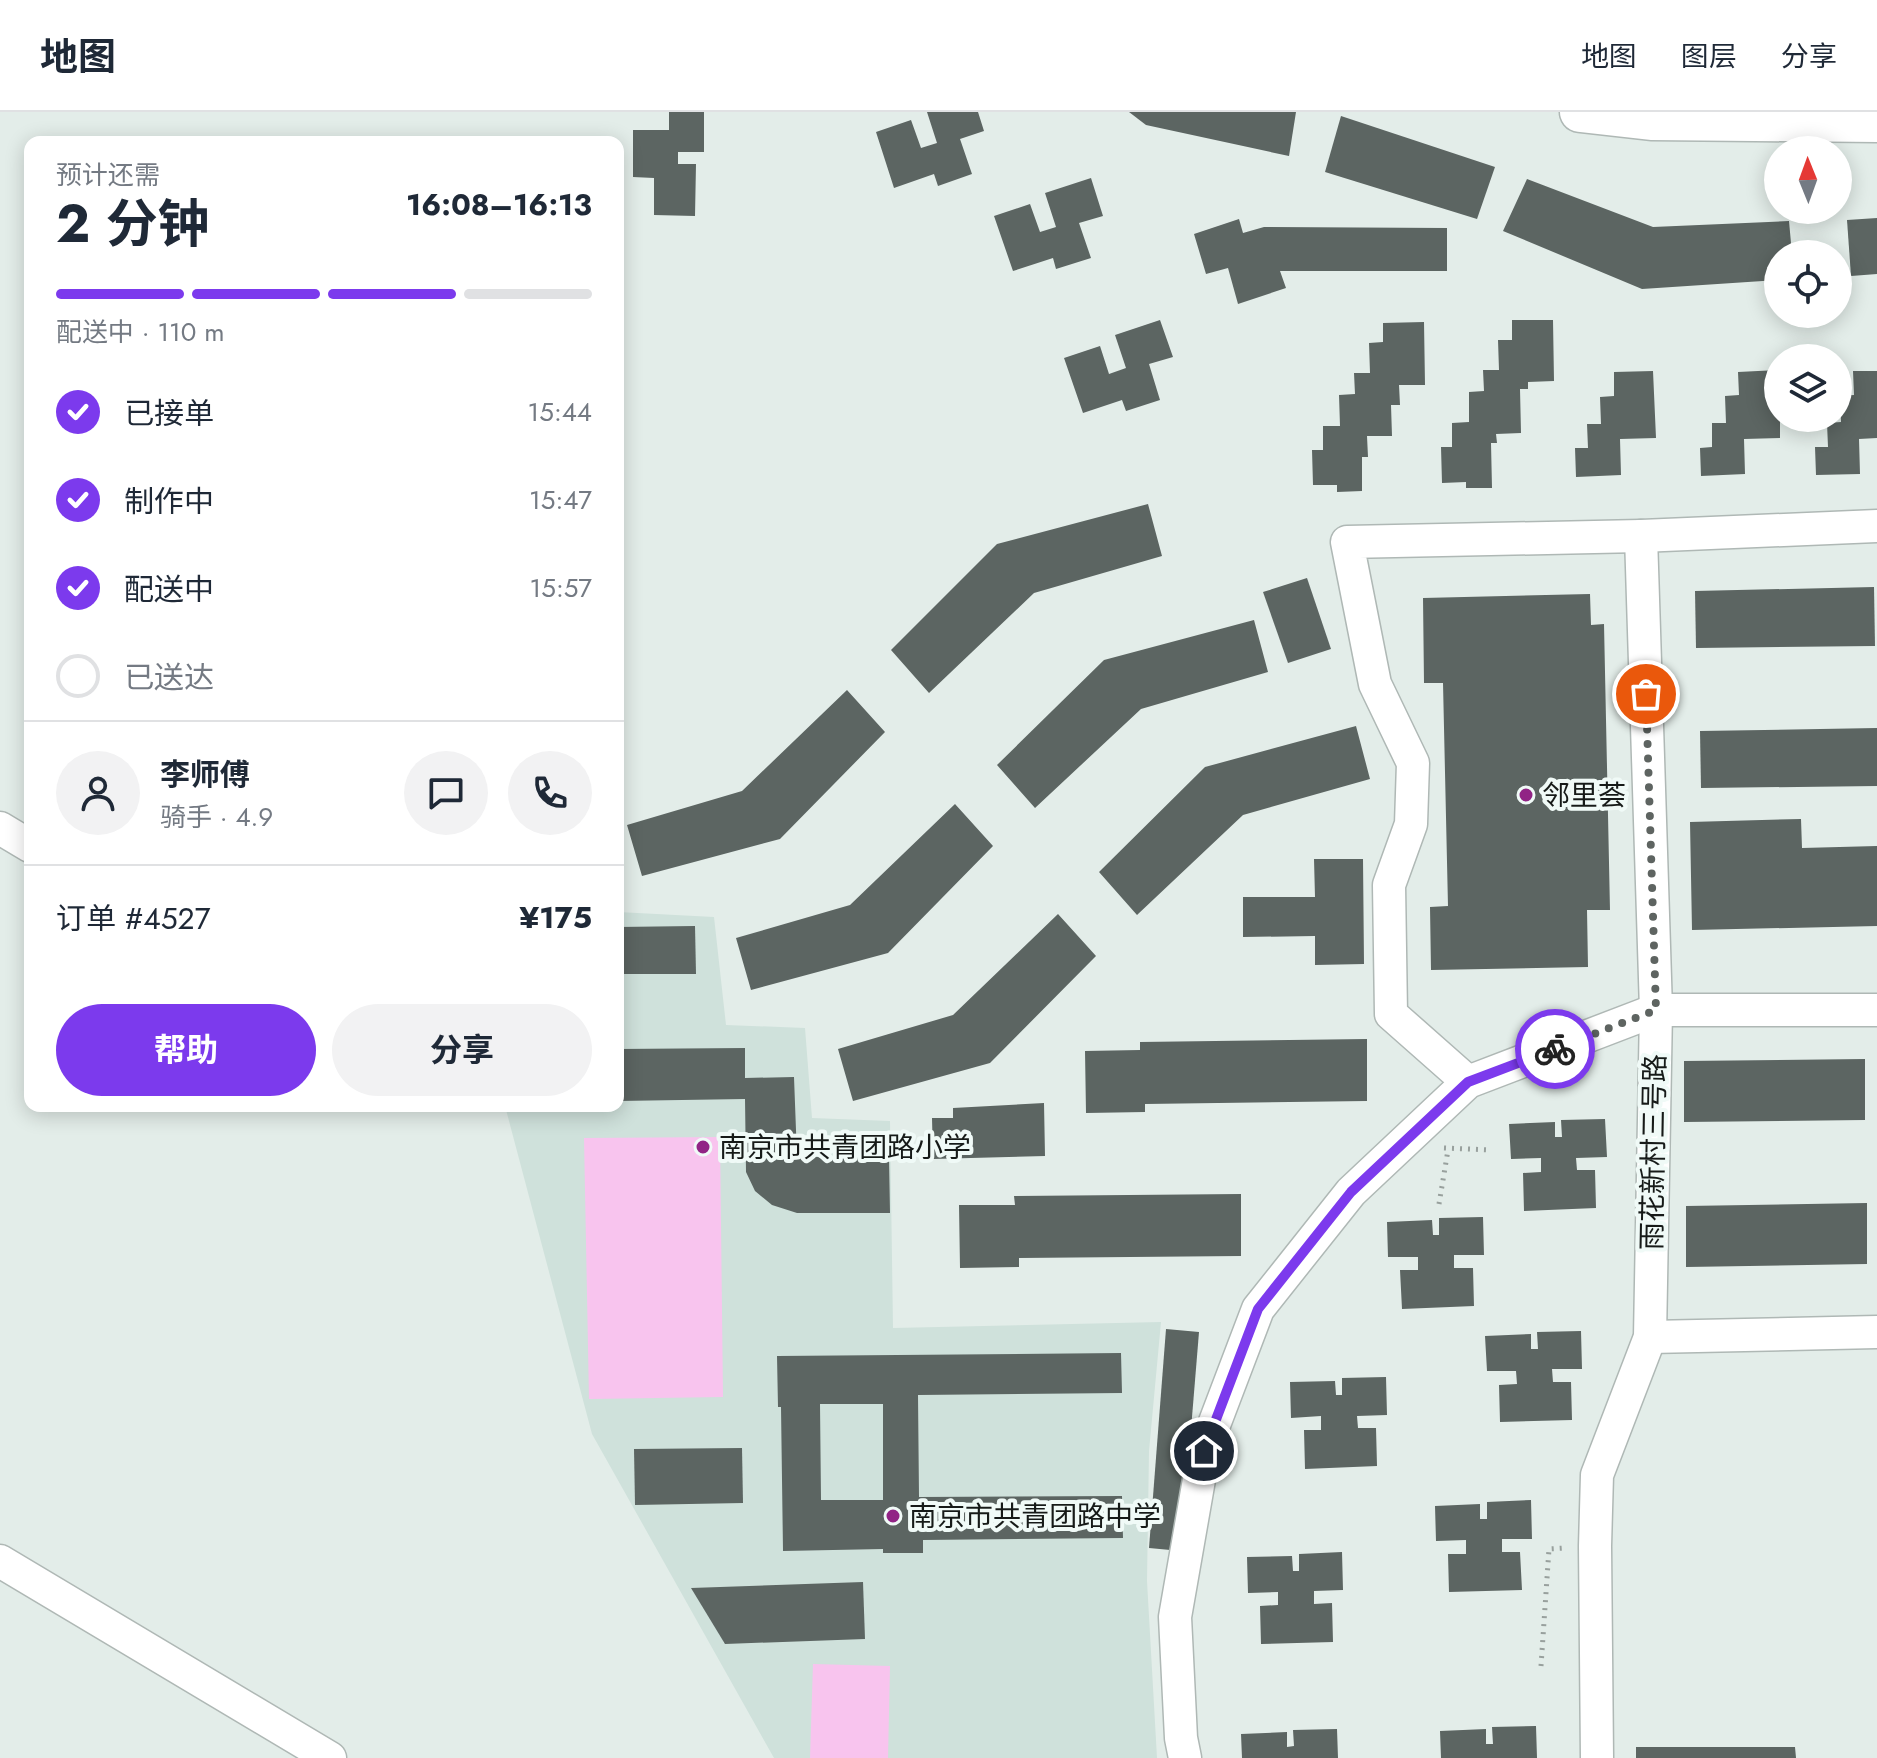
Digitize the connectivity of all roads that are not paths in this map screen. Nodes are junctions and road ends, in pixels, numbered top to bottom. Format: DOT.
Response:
graph roads {
  1 [pos="1580,112"];
  2 [pos="1877,122"];
  3 [pos="1877,526"];
  4 [pos="1641,536"];
  5 [pos="0,828"];
  6 [pos="24,842"];
  7 [pos="1656,1010"];
  8 [pos="1877,1010"];
  9 [pos="1468,1082"];
  10 [pos="1877,1332"];
  11 [pos="1650,1337"];
  12 [pos="0,1561"];
  13 [pos="330,1758"];
  14 [pos="1185,1758"];
  15 [pos="1597,1758"];
  1 -- 2 [label="street"];
  3 -- 4 [label="street"];
  4 -- 7 [label="street, 雨花新村三号路"];
  4 -- 9 [label="street"];
  5 -- 6 [label="street"];
  7 -- 8 [label="street"];
  7 -- 9 [label="street"];
  7 -- 11 [label="street, 雨花新村三号路"];
  9 -- 14 [label="street"];
  10 -- 11 [label="street"];
  11 -- 15 [label="street, 雨花新村三号路"];
  12 -- 13 [label="street"];
}
